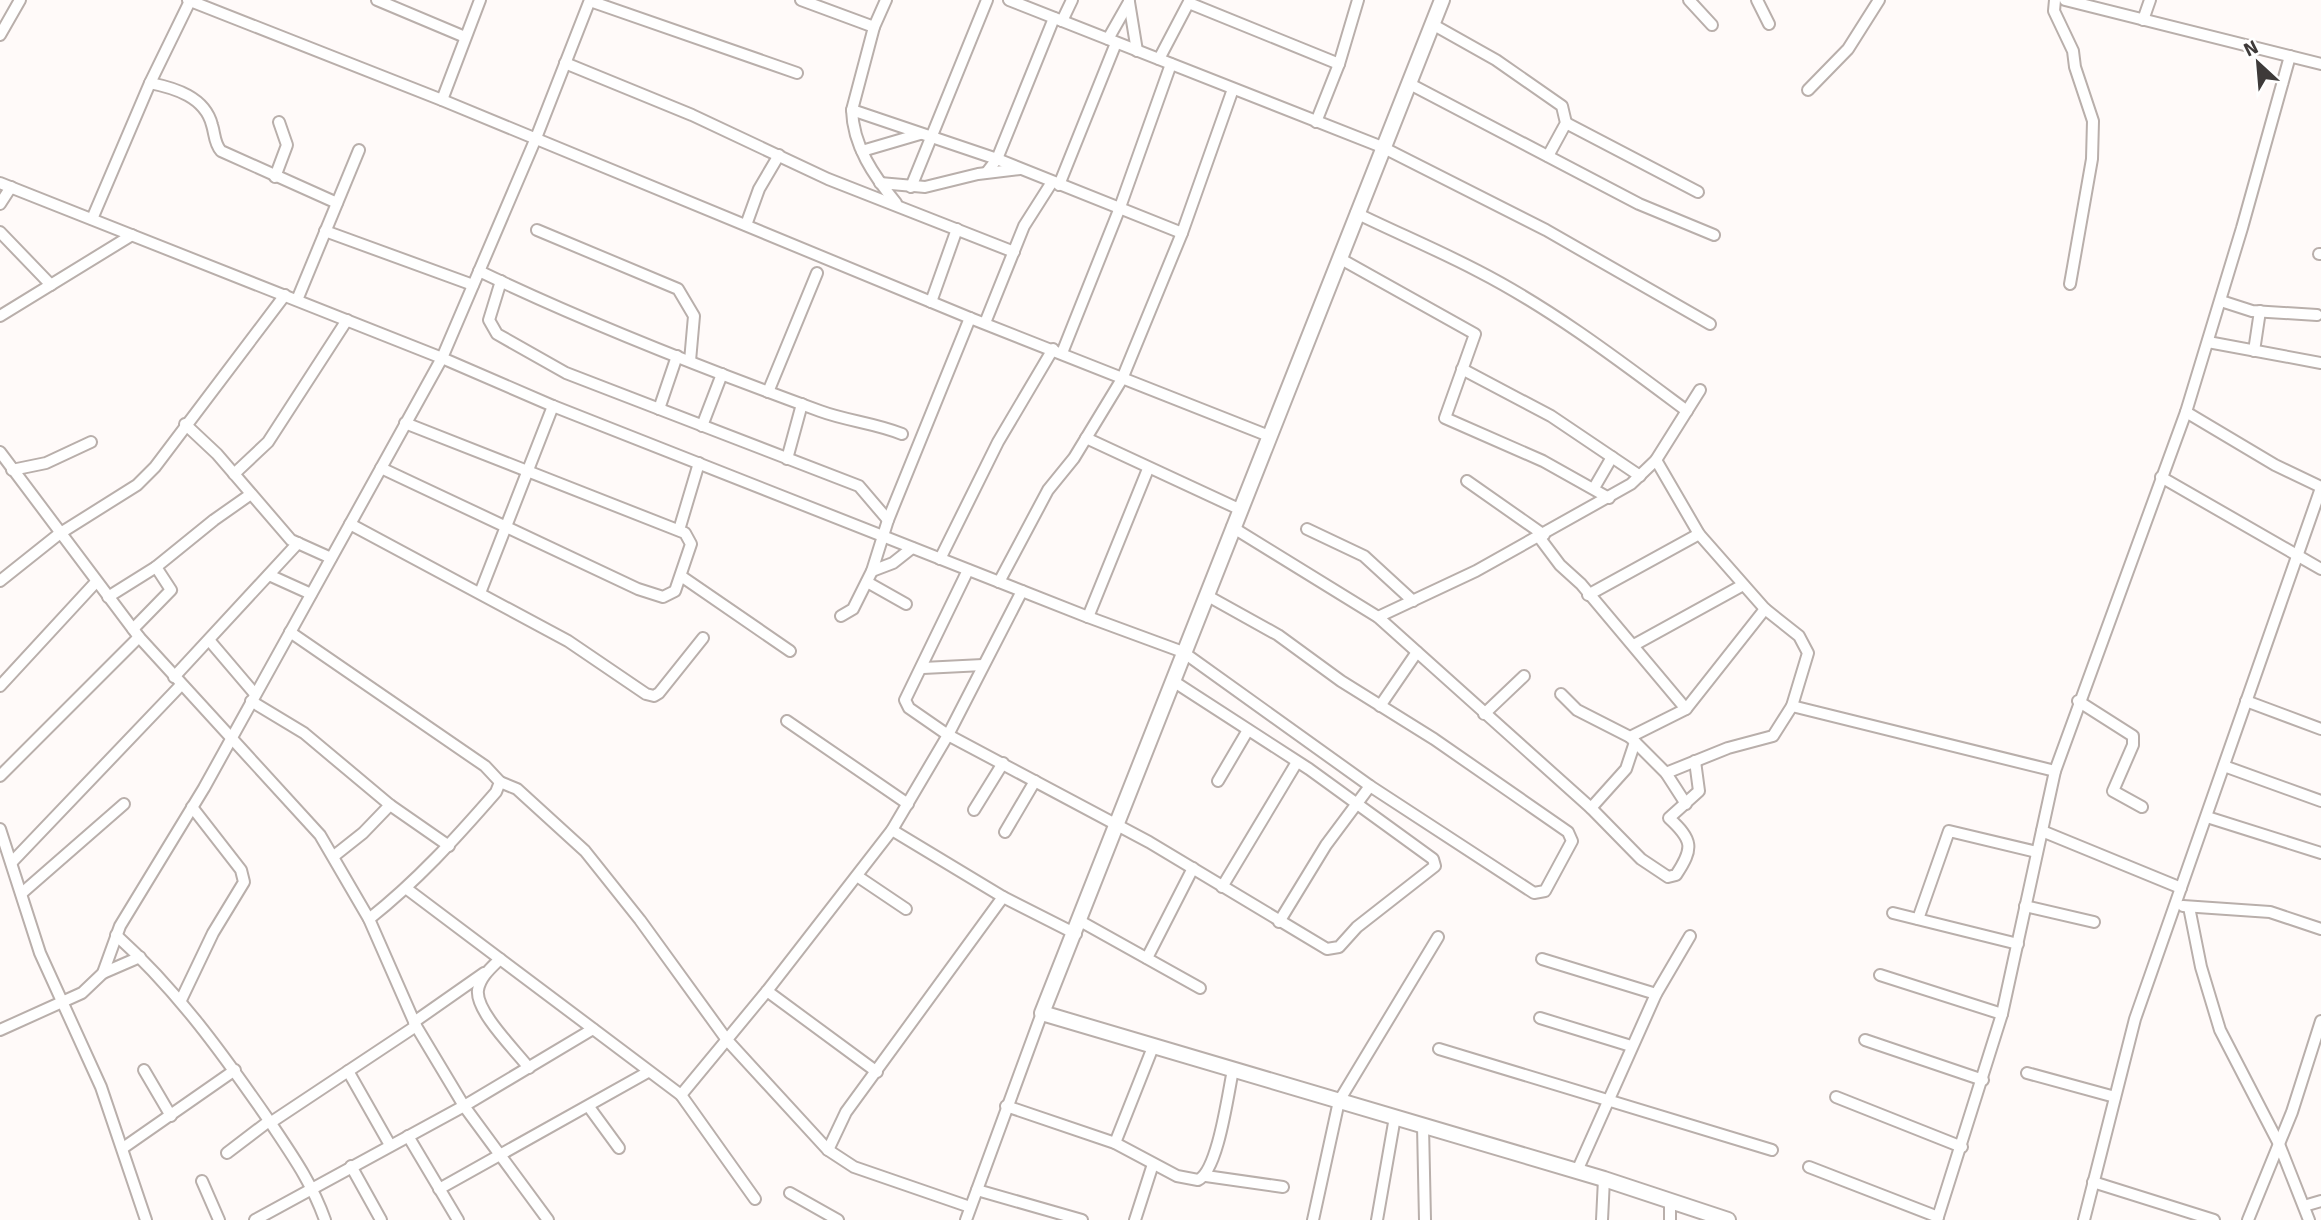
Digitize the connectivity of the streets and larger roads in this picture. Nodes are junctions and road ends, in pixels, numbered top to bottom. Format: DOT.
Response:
graph roads {
  1 [pos="20,0"];
  2 [pos="377,0"];
  3 [pos="480,0"];
  4 [pos="801,0"];
  5 [pos="886,0"];
  6 [pos="987,0"];
  7 [pos="1009,0"];
  8 [pos="1072,0"];
  9 [pos="1358,0"];
  10 [pos="1442,0"];
  11 [pos="1689,0"];
  12 [pos="1757,0"];
  13 [pos="1880,0"];
  14 [pos="2055,0"];
  15 [pos="2065,0"];
  16 [pos="2150,0"];
  17 [pos="189,1"];
  18 [pos="590,1"];
  19 [pos="1129,1"];
  20 [pos="1189,1"];
  21 [pos="1058,20"];
  22 [pos="2143,20"];
  23 [pos="1432,24"];
  24 [pos="1769,24"];
  25 [pos="1712,25"];
  26 [pos="874,27"];
  27 [pos="0,35"];
  28 [pos="465,37"];
  29 [pos="1112,41"];
  30 [pos="1137,51"];
  31 [pos="2290,55"];
  32 [pos="1159,59"];
  33 [pos="565,63"];
  34 [pos="1171,64"];
  35 [pos="1339,64"];
  36 [pos="2321,64"];
  37 [pos="797,73"];
  38 [pos="150,83"];
  39 [pos="1408,83"];
  40 [pos="1233,89"];
  41 [pos="1808,90"];
  42 [pos="442,100"];
  43 [pos="852,110"];
  44 [pos="1315,121"];
  45 [pos="279,122"];
  46 [pos="1566,123"];
  47 [pos="925,135"];
  48 [pos="536,138"];
  49 [pos="1382,147"];
  50 [pos="359,150"];
  51 [pos="862,151"];
  52 [pos="779,155"];
  53 [pos="1548,156"];
  54 [pos="997,159"];
  55 [pos="1023,169"];
  56 [pos="987,172"];
  57 [pos="275,177"];
  58 [pos="880,183"];
  59 [pos="1056,183"];
  60 [pos="5,185"];
  61 [pos="911,187"];
  62 [pos="1698,192"];
  63 [pos="337,203"];
  64 [pos="0,204"];
  65 [pos="897,205"];
  66 [pos="1119,210"];
  67 [pos="1356,213"];
  68 [pos="92,219"];
  69 [pos="746,225"];
  70 [pos="957,229"];
  71 [pos="537,230"];
  72 [pos="325,231"];
  73 [pos="0,232"];
  74 [pos="1182,233"];
  75 [pos="132,235"];
  76 [pos="1714,235"];
  77 [pos="1014,252"];
  78 [pos="1339,258"];
  79 [pos="479,271"];
  80 [pos="817,273"];
  81 [pos="501,281"];
  82 [pos="2070,284"];
  83 [pos="51,285"];
  84 [pos="473,285"];
  85 [pos="285,296"];
  86 [pos="297,300"];
  87 [pos="2221,301"];
  88 [pos="931,302"];
  89 [pos="2260,311"];
  90 [pos="0,315"];
  91 [pos="2318,315"];
  92 [pos="970,318"];
  93 [pos="347,320"];
  94 [pos="985,323"];
  95 [pos="1710,324"];
  96 [pos="2208,342"];
  97 [pos="1057,351"];
  98 [pos="2254,351"];
  99 [pos="677,356"];
  100 [pos="442,358"];
  101 [pos="690,361"];
  102 [pos="2321,363"];
  103 [pos="1462,369"];
  104 [pos="722,374"];
  105 [pos="1122,379"];
  106 [pos="1700,390"];
  107 [pos="768,391"];
  108 [pos="802,404"];
  109 [pos="554,406"];
  110 [pos="659,409"];
  111 [pos="1687,411"];
  112 [pos="2186,412"];
  113 [pos="405,423"];
  114 [pos="185,424"];
  115 [pos="702,426"];
  116 [pos="902,434"];
  117 [pos="1269,436"];
  118 [pos="1086,438"];
  119 [pos="91,442"];
  120 [pos="0,452"];
  121 [pos="1612,457"];
  122 [pos="787,458"];
  123 [pos="1656,460"];
  124 [pos="699,463"];
  125 [pos="381,468"];
  126 [pos="1148,469"];
  127 [pos="12,470"];
  128 [pos="530,472"];
  129 [pos="234,474"];
  130 [pos="1640,476"];
  131 [pos="2161,477"];
  132 [pos="1467,481"];
  133 [pos="2321,487"];
  134 [pos="1594,488"];
  135 [pos="251,494"];
  136 [pos="1609,498"];
  137 [pos="1239,509"];
  138 [pos="888,520"];
  139 [pos="350,524"];
  140 [pos="1232,527"];
  141 [pos="1307,529"];
  142 [pos="507,530"];
  143 [pos="679,530"];
  144 [pos="59,534"];
  145 [pos="1699,534"];
  146 [pos="1541,536"];
  147 [pos="884,537"];
  148 [pos="298,544"];
  149 [pos="912,548"];
  150 [pos="2297,555"];
  151 [pos="331,558"];
  152 [pos="940,559"];
  153 [pos="156,567"];
  154 [pos="2321,569"];
  155 [pos="968,570"];
  156 [pos="269,575"];
  157 [pos="681,576"];
  158 [pos="869,577"];
  159 [pos="0,582"];
  160 [pos="96,582"];
  161 [pos="999,582"];
  162 [pos="1743,585"];
  163 [pos="1022,591"];
  164 [pos="480,593"];
  165 [pos="311,594"];
  166 [pos="1588,594"];
  167 [pos="1206,595"];
  168 [pos="108,597"];
  169 [pos="1413,601"];
  170 [pos="906,604"];
  171 [pos="1765,609"];
  172 [pos="841,615"];
  173 [pos="1088,617"];
  174 [pos="1378,617"];
  175 [pos="290,632"];
  176 [pos="136,633"];
  177 [pos="703,638"];
  178 [pos="209,640"];
  179 [pos="933,645"];
  180 [pos="1634,645"];
  181 [pos="790,651"];
  182 [pos="1183,652"];
  183 [pos="1417,652"];
  184 [pos="983,665"];
  185 [pos="947,667"];
  186 [pos="923,668"];
  187 [pos="1524,676"];
  188 [pos="178,681"];
  189 [pos="1173,681"];
  190 [pos="0,685"];
  191 [pos="1561,694"];
  192 [pos="253,698"];
  193 [pos="2078,701"];
  194 [pos="2246,701"];
  195 [pos="1380,706"];
  196 [pos="1792,706"];
  197 [pos="1686,709"];
  198 [pos="1483,714"];
  199 [pos="787,721"];
  200 [pos="2321,729"];
  201 [pos="1248,730"];
  202 [pos="948,735"];
  203 [pos="229,739"];
  204 [pos="1633,740"];
  205 [pos="1319,750"];
  206 [pos="1695,761"];
  207 [pos="1297,762"];
  208 [pos="1003,763"];
  209 [pos="2224,766"];
  210 [pos="1309,769"];
  211 [pos="2055,771"];
  212 [pos="1666,773"];
  213 [pos="0,776"];
  214 [pos="1035,781"];
  215 [pos="1218,781"];
  216 [pos="500,782"];
  217 [pos="1370,786"];
  218 [pos="2321,801"];
  219 [pos="1357,803"];
  220 [pos="124,804"];
  221 [pos="908,804"];
  222 [pos="1686,804"];
  223 [pos="390,805"];
  224 [pos="192,807"];
  225 [pos="2142,807"];
  226 [pos="1591,808"];
  227 [pos="974,810"];
  228 [pos="2207,817"];
  229 [pos="1119,825"];
  230 [pos="0,829"];
  231 [pos="892,830"];
  232 [pos="2042,831"];
  233 [pos="1005,832"];
  234 [pos="449,846"];
  235 [pos="2037,852"];
  236 [pos="2321,853"];
  237 [pos="334,856"];
  238 [pos="12,862"];
  239 [pos="1193,868"];
  240 [pos="857,876"];
  241 [pos="1222,887"];
  242 [pos="2181,888"];
  243 [pos="407,889"];
  244 [pos="22,894"];
  245 [pos="1003,897"];
  246 [pos="2177,905"];
  247 [pos="2025,906"];
  248 [pos="2189,907"];
  249 [pos="906,909"];
  250 [pos="1893,913"];
  251 [pos="369,919"];
  252 [pos="1918,919"];
  253 [pos="1279,922"];
  254 [pos="2094,922"];
  255 [pos="1078,927"];
  256 [pos="2321,929"];
  257 [pos="116,935"];
  258 [pos="1690,936"];
  259 [pos="1438,937"];
  260 [pos="2018,944"];
  261 [pos="140,957"];
  262 [pos="1147,958"];
  263 [pos="499,959"];
  264 [pos="1542,959"];
  265 [pos="489,969"];
  266 [pos="103,973"];
  267 [pos="1880,975"];
  268 [pos="1200,988"];
  269 [pos="768,990"];
  270 [pos="1656,994"];
  271 [pos="181,1000"];
  272 [pos="62,1003"];
  273 [pos="1042,1013"];
  274 [pos="2002,1014"];
  275 [pos="1540,1018"];
  276 [pos="2321,1021"];
  277 [pos="415,1024"];
  278 [pos="593,1029"];
  279 [pos="0,1030"];
  280 [pos="727,1040"];
  281 [pos="1865,1040"];
  282 [pos="1631,1046"];
  283 [pos="1153,1047"];
  284 [pos="1438,1049"];
  285 [pos="529,1068"];
  286 [pos="144,1070"];
  287 [pos="235,1070"];
  288 [pos="1233,1070"];
  289 [pos="348,1071"];
  290 [pos="648,1072"];
  291 [pos="877,1072"];
  292 [pos="2027,1073"];
  293 [pos="1983,1080"];
  294 [pos="681,1095"];
  295 [pos="1836,1097"];
  296 [pos="2115,1097"];
  297 [pos="1339,1101"];
  298 [pos="1607,1102"];
  299 [pos="464,1106"];
  300 [pos="1006,1106"];
  301 [pos="589,1107"];
  302 [pos="171,1116"];
  303 [pos="1395,1117"];
  304 [pos="269,1122"];
  305 [pos="1423,1126"];
  306 [pos="408,1136"];
  307 [pos="1115,1143"];
  308 [pos="2278,1143"];
  309 [pos="390,1145"];
  310 [pos="1962,1147"];
  311 [pos="123,1148"];
  312 [pos="619,1148"];
  313 [pos="828,1150"];
  314 [pos="1772,1150"];
  315 [pos="227,1153"];
  316 [pos="502,1155"];
  317 [pos="1153,1164"];
  318 [pos="351,1166"];
  319 [pos="1809,1167"];
  320 [pos="1577,1171"];
  321 [pos="1206,1176"];
  322 [pos="1604,1178"];
  323 [pos="202,1181"];
  324 [pos="2093,1182"];
  325 [pos="313,1186"];
  326 [pos="1283,1187"];
  327 [pos="439,1189"];
  328 [pos="977,1190"];
  329 [pos="790,1193"];
  330 [pos="755,1199"];
  331 [pos="2321,1201"];
  332 [pos="1670,1202"];
  333 [pos="2304,1206"];
  334 [pos="970,1207"];
  335 [pos="1938,1219"];
  336 [pos="146,1220"];
  337 [pos="219,1220"];
  338 [pos="255,1220"];
  339 [pos="325,1220"];
  340 [pos="382,1220"];
  341 [pos="458,1220"];
  342 [pos="548,1220"];
  343 [pos="838,1220"];
  344 [pos="966,1220"];
  345 [pos="1082,1220"];
  346 [pos="1135,1220"];
  347 [pos="1313,1220"];
  348 [pos="1377,1220"];
  349 [pos="1425,1220"];
  350 [pos="1601,1220"];
  351 [pos="1670,1220"];
  352 [pos="1728,1220"];
  353 [pos="2084,1220"];
  354 [pos="2214,1220"];
  355 [pos="2248,1220"];
  356 [pos="2309,1220"];
  1 -- 27 [label="street"];
  2 -- 28 [label="street"];
  3 -- 28 [label="street"];
  4 -- 26 [label="street"];
  5 -- 26 [label="street"];
  6 -- 47 [label="street"];
  7 -- 21 [label="street"];
  8 -- 21 [label="street"];
  9 -- 35 [label="street"];
  10 -- 23 [label="street"];
  11 -- 25 [label="street"];
  12 -- 24 [label="street"];
  13 -- 41 [label="street"];
  14 -- 82 [label="street"];
  15 -- 22 [label="street"];
  16 -- 22 [label="street"];
  17 -- 38 [label="street"];
  17 -- 42 [label="street"];
  18 -- 33 [label="street"];
  18 -- 37 [label="street"];
  19 -- 29 [label="street"];
  19 -- 30 [label="street"];
  20 -- 32 [label="street"];
  20 -- 35 [label="street"];
  21 -- 29 [label="street"];
  21 -- 54 [label="street"];
  22 -- 31 [label="street"];
  23 -- 39 [label="street"];
  23 -- 46 [label="street"];
  26 -- 43 [label="street"];
  28 -- 42 [label="street"];
  29 -- 30 [label="street"];
  29 -- 59 [label="street"];
  30 -- 32 [label="street"];
  31 -- 36 [label="street"];
  31 -- 87 [label="street"];
  32 -- 34 [label="street"];
  33 -- 48 [label="street"];
  33 -- 52 [label="street"];
  34 -- 40 [label="street"];
  34 -- 66 [label="street"];
  35 -- 44 [label="street"];
  38 -- 57 [label="street"];
  38 -- 68 [label="street"];
  39 -- 49 [label="street"];
  39 -- 53 [label="street"];
  40 -- 44 [label="street"];
  40 -- 74 [label="street"];
  42 -- 48 [label="street"];
  43 -- 47 [label="street"];
  43 -- 51 [label="street"];
  44 -- 49 [label="street"];
  45 -- 57 [label="street"];
  46 -- 53 [label="street"];
  46 -- 62 [label="street"];
  47 -- 51 [label="street"];
  47 -- 54 [label="street"];
  47 -- 61 [label="street"];
  48 -- 69 [label="street"];
  48 -- 79 [label="street"];
  49 -- 67 [label="street"];
  49 -- 95 [label="street"];
  50 -- 63 [label="street"];
  51 -- 58 [label="street"];
  52 -- 65 [label="street"];
  52 -- 69 [label="street"];
  53 -- 76 [label="street"];
  54 -- 55 [label="street"];
  54 -- 56 [label="street"];
  55 -- 56 [label="street"];
  55 -- 59 [label="street"];
  56 -- 61 [label="street"];
  57 -- 63 [label="street"];
  58 -- 61 [label="street"];
  58 -- 65 [label="street"];
  59 -- 66 [label="street"];
  59 -- 77 [label="street"];
  60 -- 64 [label="street"];
  60 -- 68 [label="street"];
  63 -- 72 [label="street"];
  65 -- 70 [label="street"];
  66 -- 74 [label="street"];
  66 -- 97 [label="street"];
  67 -- 78 [label="street"];
  67 -- 111 [label="street"];
  68 -- 75 [label="street"];
  69 -- 88 [label="street"];
  70 -- 77 [label="street"];
  70 -- 88 [label="street"];
  71 -- 101 [label="street"];
  72 -- 84 [label="street"];
  72 -- 86 [label="street"];
  73 -- 83 [label="street"];
  74 -- 105 [label="street"];
  75 -- 83 [label="street"];
  75 -- 85 [label="street"];
  77 -- 94 [label="street"];
  78 -- 103 [label="street"];
  78 -- 117 [label="street"];
  79 -- 81 [label="street"];
  79 -- 84 [label="street"];
  80 -- 107 [label="street"];
  81 -- 99 [label="street"];
  81 -- 110 [label="street"];
  83 -- 90 [label="street"];
  84 -- 100 [label="street"];
  85 -- 86 [label="street"];
  85 -- 114 [label="street"];
  86 -- 93 [label="street"];
  87 -- 89 [label="street"];
  87 -- 96 [label="street"];
  88 -- 92 [label="street"];
  89 -- 91 [label="street"];
  89 -- 98 [label="street"];
  92 -- 94 [label="street"];
  92 -- 138 [label="street"];
  93 -- 100 [label="street"];
  93 -- 129 [label="street"];
  94 -- 97 [label="street"];
  96 -- 98 [label="street"];
  96 -- 112 [label="street"];
  97 -- 105 [label="street"];
  97 -- 152 [label="street"];
  98 -- 102 [label="street"];
  99 -- 101 [label="street"];
  99 -- 110 [label="street"];
  100 -- 109 [label="street"];
  100 -- 113 [label="street"];
  101 -- 104 [label="street"];
  103 -- 121 [label="street"];
  103 -- 134 [label="street"];
  104 -- 107 [label="street"];
  104 -- 115 [label="street"];
  105 -- 117 [label="street"];
  105 -- 118 [label="street"];
  106 -- 111 [label="street"];
  107 -- 108 [label="street"];
  108 -- 116 [label="street"];
  108 -- 122 [label="street"];
  109 -- 124 [label="street"];
  109 -- 128 [label="street"];
  110 -- 115 [label="street"];
  111 -- 123 [label="street"];
  112 -- 131 [label="street"];
  112 -- 133 [label="street"];
  113 -- 125 [label="street"];
  113 -- 128 [label="street"];
  114 -- 129 [label="street"];
  114 -- 144 [label="street"];
  115 -- 122 [label="street"];
  117 -- 137 [label="street"];
  118 -- 126 [label="street"];
  118 -- 161 [label="street"];
  119 -- 127 [label="street"];
  120 -- 127 [label="street"];
  121 -- 130 [label="street"];
  121 -- 134 [label="street"];
  122 -- 138 [label="street"];
  123 -- 130 [label="street"];
  123 -- 145 [label="street"];
  124 -- 143 [label="street"];
  124 -- 147 [label="street"];
  125 -- 139 [label="street"];
  125 -- 142 [label="street"];
  126 -- 137 [label="street"];
  126 -- 173 [label="street"];
  127 -- 144 [label="street"];
  128 -- 142 [label="street"];
  128 -- 143 [label="street"];
  129 -- 135 [label="street"];
  130 -- 136 [label="street"];
  131 -- 150 [label="street"];
  131 -- 193 [label="street"];
  132 -- 146 [label="street"];
  133 -- 150 [label="street"];
  134 -- 136 [label="street"];
  135 -- 148 [label="street"];
  135 -- 153 [label="street"];
  136 -- 146 [label="street"];
  137 -- 140 [label="street"];
  138 -- 147 [label="street"];
  139 -- 151 [label="street"];
  139 -- 164 [label="street"];
  140 -- 167 [label="street"];
  140 -- 174 [label="street"];
  141 -- 169 [label="street"];
  142 -- 157 [label="street"];
  142 -- 164 [label="street"];
  143 -- 157 [label="street"];
  144 -- 159 [label="street"];
  144 -- 160 [label="street"];
  145 -- 162 [label="street"];
  145 -- 166 [label="street"];
  146 -- 166 [label="street"];
  146 -- 169 [label="street"];
  147 -- 149 [label="street"];
  147 -- 158 [label="street"];
  148 -- 151 [label="street"];
  148 -- 156 [label="street"];
  149 -- 152 [label="street"];
  149 -- 158 [label="street"];
  150 -- 154 [label="street"];
  150 -- 194 [label="street"];
  151 -- 165 [label="street"];
  152 -- 155 [label="street"];
  153 -- 168 [label="street"];
  153 -- 176 [label="street"];
  155 -- 161 [label="street"];
  155 -- 179 [label="street"];
  156 -- 165 [label="street"];
  156 -- 178 [label="street"];
  157 -- 181 [label="street"];
  158 -- 170 [label="street"];
  158 -- 172 [label="street"];
  160 -- 168 [label="street"];
  160 -- 190 [label="street"];
  161 -- 163 [label="street"];
  162 -- 171 [label="street"];
  162 -- 180 [label="street"];
  163 -- 173 [label="street"];
  163 -- 184 [label="street"];
  164 -- 177 [label="street"];
  165 -- 175 [label="street"];
  166 -- 180 [label="street"];
  167 -- 182 [label="street"];
  167 -- 195 [label="street"];
  168 -- 176 [label="street"];
  169 -- 174 [label="street"];
  171 -- 196 [label="street"];
  171 -- 197 [label="street"];
  173 -- 182 [label="street"];
  174 -- 183 [label="street"];
  175 -- 192 [label="street"];
  175 -- 216 [label="street"];
  176 -- 188 [label="street"];
  176 -- 213 [label="street"];
  178 -- 188 [label="street"];
  178 -- 192 [label="street"];
  179 -- 185 [label="street"];
  179 -- 186 [label="street"];
  180 -- 197 [label="street"];
  182 -- 189 [label="street"];
  182 -- 205 [label="street"];
  183 -- 195 [label="street"];
  183 -- 198 [label="street"];
  184 -- 185 [label="street"];
  184 -- 202 [label="street"];
  185 -- 186 [label="street"];
  186 -- 202 [label="street"];
  187 -- 198 [label="street"];
  188 -- 203 [label="street"];
  188 -- 238 [label="street"];
  189 -- 201 [label="street"];
  189 -- 229 [label="street"];
  191 -- 204 [label="street"];
  192 -- 203 [label="street"];
  192 -- 223 [label="street"];
  193 -- 211 [label="street"];
  193 -- 225 [label="street"];
  194 -- 200 [label="street"];
  194 -- 209 [label="street"];
  195 -- 217 [label="street"];
  196 -- 206 [label="street"];
  196 -- 211 [label="street"];
  197 -- 204 [label="street"];
  198 -- 226 [label="street"];
  199 -- 221 [label="street"];
  201 -- 207 [label="street"];
  201 -- 215 [label="street"];
  202 -- 208 [label="street"];
  202 -- 221 [label="street"];
  203 -- 224 [label="street"];
  203 -- 237 [label="street"];
  204 -- 212 [label="street"];
  204 -- 226 [label="street"];
  205 -- 210 [label="street"];
  205 -- 217 [label="street"];
  206 -- 212 [label="street"];
  206 -- 222 [label="street"];
  207 -- 210 [label="street"];
  207 -- 241 [label="street"];
  208 -- 214 [label="street"];
  208 -- 227 [label="street"];
  209 -- 218 [label="street"];
  209 -- 228 [label="street"];
  210 -- 219 [label="street"];
  211 -- 232 [label="street"];
  212 -- 222 [label="street"];
  214 -- 229 [label="street"];
  214 -- 233 [label="street"];
  216 -- 234 [label="street"];
  216 -- 280 [label="street"];
  217 -- 219 [label="street"];
  219 -- 253 [label="street"];
  219 -- 253 [label="street"];
  220 -- 244 [label="street"];
  221 -- 231 [label="street"];
  222 -- 226 [label="street"];
  223 -- 234 [label="street"];
  223 -- 237 [label="street"];
  224 -- 257 [label="street"];
  224 -- 271 [label="street"];
  228 -- 236 [label="street"];
  228 -- 242 [label="street"];
  229 -- 239 [label="street"];
  229 -- 255 [label="street"];
  230 -- 238 [label="street"];
  231 -- 240 [label="street"];
  231 -- 245 [label="street"];
  232 -- 235 [label="street"];
  232 -- 242 [label="street"];
  234 -- 243 [label="street"];
  235 -- 247 [label="street"];
  235 -- 252 [label="street"];
  237 -- 251 [label="street"];
  238 -- 244 [label="street"];
  239 -- 241 [label="street"];
  239 -- 262 [label="street"];
  240 -- 249 [label="street"];
  240 -- 269 [label="street"];
  241 -- 253 [label="street"];
  242 -- 246 [label="street"];
  243 -- 251 [label="street"];
  243 -- 263 [label="street"];
  244 -- 272 [label="street"];
  245 -- 255 [label="street"];
  245 -- 291 [label="street"];
  246 -- 248 [label="street"];
  246 -- 296 [label="street"];
  247 -- 254 [label="street"];
  247 -- 260 [label="street"];
  248 -- 256 [label="street"];
  248 -- 308 [label="street"];
  250 -- 252 [label="street"];
  251 -- 277 [label="street"];
  252 -- 260 [label="street"];
  255 -- 262 [label="street"];
  255 -- 273 [label="street"];
  257 -- 261 [label="street"];
  257 -- 266 [label="street"];
  258 -- 270 [label="street"];
  259 -- 297 [label="street"];
  260 -- 274 [label="street"];
  261 -- 266 [label="street"];
  261 -- 271 [label="street"];
  262 -- 268 [label="street"];
  263 -- 265 [label="street"];
  263 -- 278 [label="street"];
  264 -- 270 [label="street"];
  265 -- 277 [label="street"];
  265 -- 285 [label="street"];
  266 -- 272 [label="street"];
  267 -- 274 [label="street"];
  269 -- 280 [label="street"];
  269 -- 291 [label="street"];
  270 -- 282 [label="street"];
  271 -- 287 [label="street"];
  272 -- 279 [label="street"];
  272 -- 311 [label="street"];
  273 -- 283 [label="street"];
  273 -- 300 [label="street"];
  274 -- 293 [label="street"];
  275 -- 282 [label="street"];
  276 -- 308 [label="street"];
  277 -- 289 [label="street"];
  277 -- 299 [label="street"];
  278 -- 285 [label="street"];
  278 -- 290 [label="street"];
  280 -- 294 [label="street"];
  280 -- 313 [label="street"];
  281 -- 293 [label="street"];
  282 -- 298 [label="street"];
  283 -- 288 [label="street"];
  283 -- 307 [label="street"];
  284 -- 298 [label="street"];
  285 -- 299 [label="street"];
  286 -- 302 [label="street"];
  287 -- 302 [label="street"];
  287 -- 304 [label="street"];
  288 -- 297 [label="street"];
  288 -- 321 [label="street"];
  289 -- 304 [label="street"];
  289 -- 309 [label="street"];
  290 -- 294 [label="street"];
  290 -- 301 [label="street"];
  291 -- 313 [label="street"];
  292 -- 296 [label="street"];
  293 -- 310 [label="street"];
  294 -- 330 [label="street"];
  295 -- 310 [label="street"];
  296 -- 324 [label="street"];
  297 -- 303 [label="street"];
  297 -- 347 [label="street"];
  298 -- 314 [label="street"];
  298 -- 320 [label="street"];
  299 -- 306 [label="street"];
  299 -- 316 [label="street"];
  300 -- 307 [label="street"];
  300 -- 328 [label="street"];
  301 -- 312 [label="street"];
  301 -- 316 [label="street"];
  302 -- 311 [label="street"];
  303 -- 305 [label="street"];
  303 -- 348 [label="street"];
  304 -- 315 [label="street"];
  304 -- 325 [label="street"];
  305 -- 320 [label="street"];
  305 -- 349 [label="street"];
  306 -- 309 [label="street"];
  306 -- 327 [label="street"];
  307 -- 317 [label="street"];
  308 -- 333 [label="street"];
  308 -- 355 [label="street"];
  309 -- 318 [label="street"];
  310 -- 335 [label="street"];
  311 -- 336 [label="street"];
  313 -- 334 [label="street"];
  316 -- 327 [label="street"];
  316 -- 342 [label="street"];
  317 -- 321 [label="street"];
  317 -- 346 [label="street"];
  318 -- 325 [label="street"];
  318 -- 340 [label="street"];
  319 -- 335 [label="street"];
  320 -- 322 [label="street"];
  321 -- 326 [label="street"];
  322 -- 332 [label="street"];
  322 -- 350 [label="street"];
  323 -- 337 [label="street"];
  324 -- 353 [label="street"];
  324 -- 354 [label="street"];
  325 -- 338 [label="street"];
  325 -- 339 [label="street"];
  327 -- 341 [label="street"];
  328 -- 334 [label="street"];
  328 -- 345 [label="street"];
  329 -- 343 [label="street"];
  331 -- 333 [label="street"];
  332 -- 351 [label="street"];
  332 -- 352 [label="street"];
  333 -- 356 [label="street"];
  334 -- 344 [label="street"];
}
